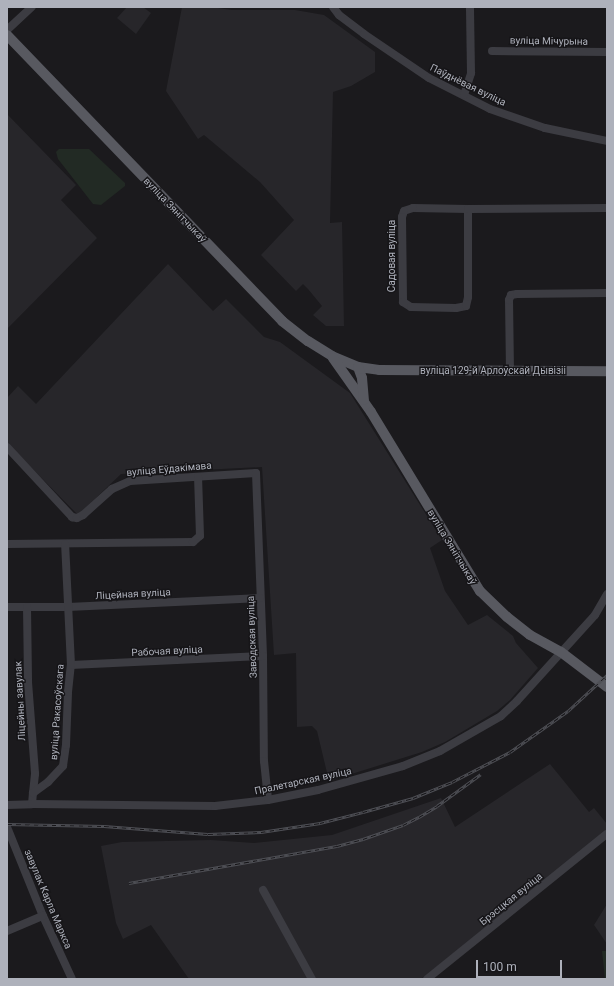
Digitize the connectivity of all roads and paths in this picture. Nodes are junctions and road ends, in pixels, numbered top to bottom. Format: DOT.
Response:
graph roads {
  1 [pos="32,7"];
  2 [pos="333,7"];
  3 [pos="470,7"];
  4 [pos="7,30"];
  5 [pos="7,34"];
  6 [pos="492,51"];
  7 [pos="607,52"];
  8 [pos="464,95"];
  9 [pos="607,141"];
  10 [pos="607,208"];
  11 [pos="468,209"];
  12 [pos="607,293"];
  13 [pos="332,356"];
  14 [pos="358,367"];
  15 [pos="379,370"];
  16 [pos="510,371"];
  17 [pos="607,371"];
  18 [pos="350,380"];
  19 [pos="363,382"];
  20 [pos="365,402"];
  21 [pos="7,446"];
  22 [pos="256,473"];
  23 [pos="198,477"];
  24 [pos="7,544"];
  25 [pos="65,544"];
  26 [pos="607,594"];
  27 [pos="260,598"];
  28 [pos="7,607"];
  29 [pos="26,607"];
  30 [pos="68,607"];
  31 [pos="561,652"];
  32 [pos="263,656"];
  33 [pos="71,665"];
  34 [pos="607,687"];
  35 [pos="33,793"];
  36 [pos="268,800"];
  37 [pos="32,804"];
  38 [pos="7,805"];
  39 [pos="7,827"];
  40 [pos="607,834"];
  41 [pos="10,843"];
  42 [pos="263,890"];
  43 [pos="44,916"];
  44 [pos="7,931"];
  45 [pos="72,979"];
  46 [pos="312,979"];
  47 [pos="427,979"];
  1 -- 4 [label="street"];
  2 -- 8 [label="street, Паўднёвая вуліца"];
  3 -- 8 [label="street"];
  5 -- 13 [label="main road, вуліца Зянітчыкаў"];
  6 -- 7 [label="street, вуліца Мічурына"];
  8 -- 9 [label="street, Паўднёвая вуліца"];
  10 -- 11 [label="street, Садовая вуліца"];
  11 -- 11 [label="street, Садовая вуліца"];
  12 -- 16 [label="street"];
  13 -- 14 [label="main road, вуліца Зянітчыкаў"];
  13 -- 18 [label="main road, вуліца Зянітчыкаў"];
  14 -- 15 [label="main road, вуліца Зянітчыкаў"];
  14 -- 18 [label="main road"];
  14 -- 19 [label="main road"];
  15 -- 16 [label="main road, вуліца 129-й Арлоўскай Дывізіі"];
  15 -- 19 [label="main road"];
  16 -- 17 [label="main road, вуліца 129-й Арлоўскай Дывізіі"];
  18 -- 20 [label="main road, вуліца Зянітчыкаў"];
  19 -- 20 [label="main road"];
  20 -- 31 [label="main road, вуліца Зянітчыкаў"];
  21 -- 23 [label="street, вуліца Еўдакімава"];
  22 -- 23 [label="street, вуліца Еўдакімава"];
  22 -- 27 [label="street, Заводская вуліца"];
  23 -- 25 [label="street"];
  24 -- 25 [label="street"];
  25 -- 30 [label="street, вуліца Ракасоўскага"];
  26 -- 31 [label="street, Пралетарская вуліца"];
  27 -- 30 [label="street, Ліцейная вуліца"];
  27 -- 32 [label="street, Заводская вуліца"];
  28 -- 29 [label="street, Ліцейная вуліца"];
  29 -- 30 [label="street, Ліцейная вуліца"];
  29 -- 35 [label="street, Ліцейны завулак"];
  30 -- 33 [label="street, вуліца Ракасоўскага"];
  31 -- 34 [label="main road, вуліца Зянітчыкаў"];
  31 -- 36 [label="street, Пралетарская вуліца"];
  32 -- 33 [label="street, Рабочая вуліца"];
  32 -- 36 [label="street, Заводская вуліца"];
  33 -- 35 [label="street, вуліца Ракасоўскага"];
  35 -- 37 [label="street"];
  36 -- 37 [label="street, Пралетарская вуліца"];
  37 -- 38 [label="street, Пралетарская вуліца"];
  39 -- 41 [label="street, завулак Карла Маркса"];
  40 -- 47 [label="street, Брэсцкая вуліца"];
  41 -- 43 [label="street, завулак Карла Маркса"];
  42 -- 46 [label="street"];
  43 -- 44 [label="street"];
  43 -- 45 [label="street, завулак Карла Маркса"];
}
